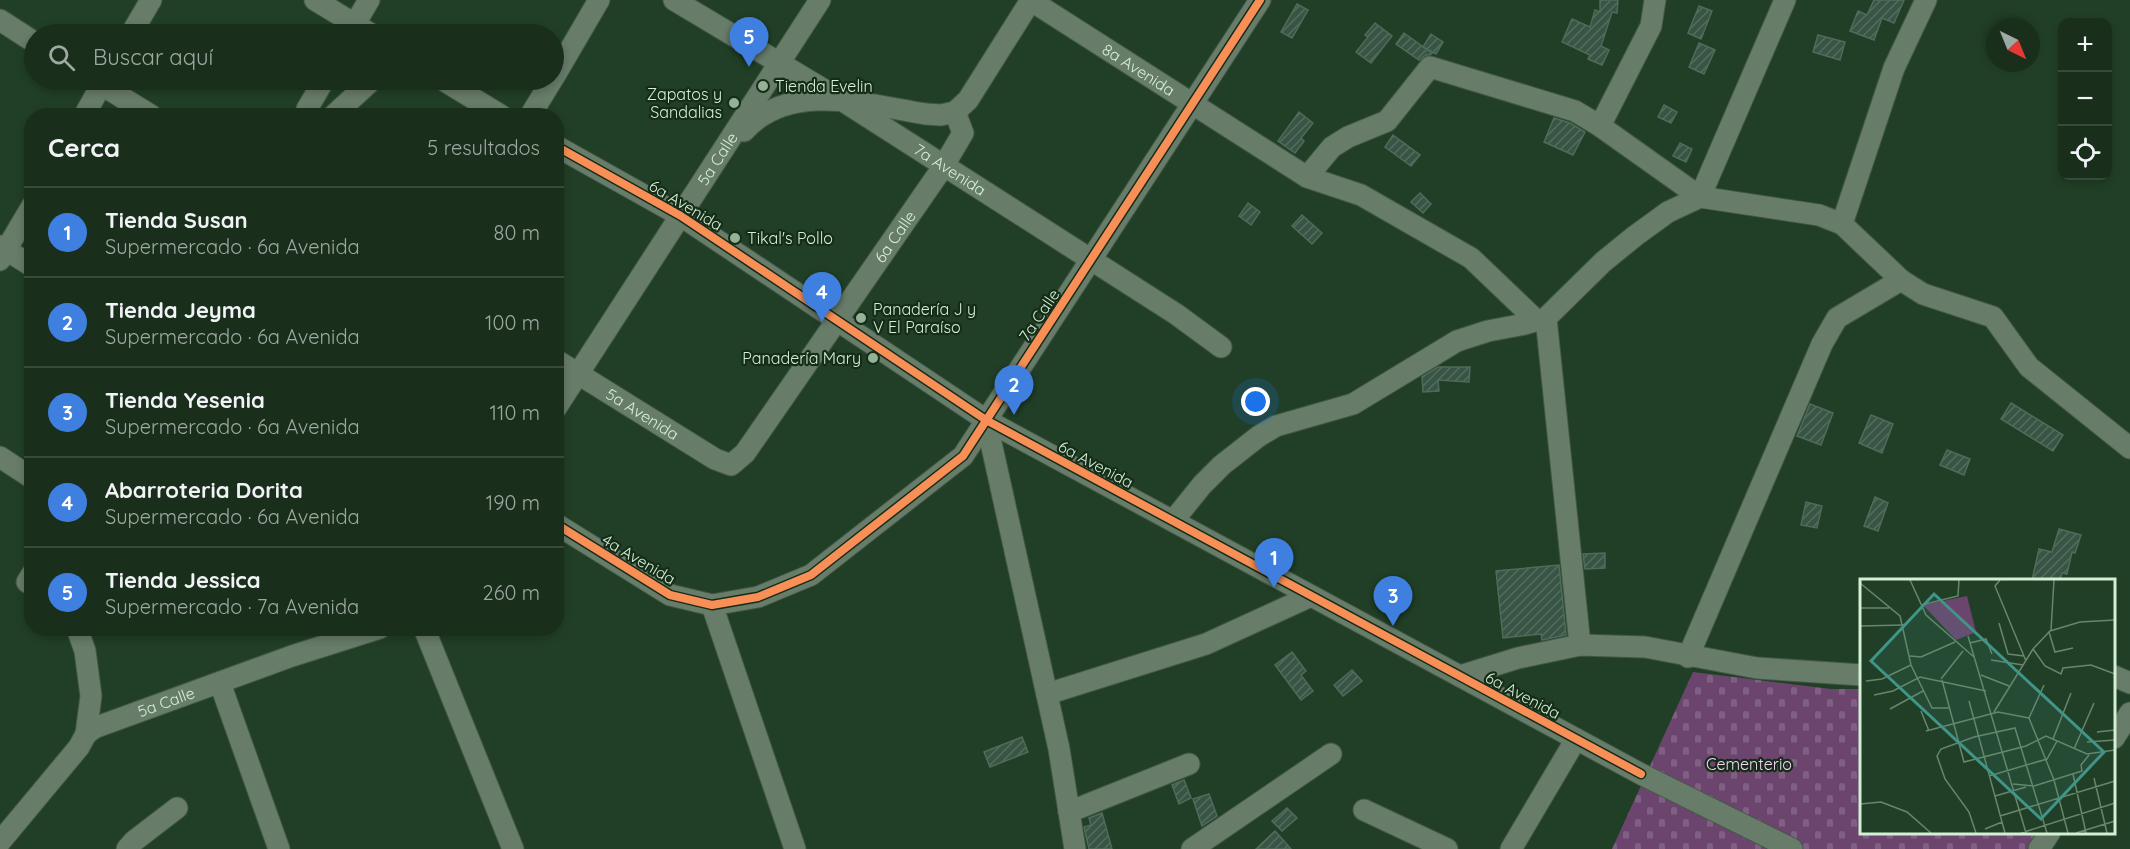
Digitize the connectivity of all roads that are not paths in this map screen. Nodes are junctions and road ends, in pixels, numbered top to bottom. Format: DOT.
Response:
graph roads {
  1 [pos="151,0"];
  2 [pos="315,0"];
  3 [pos="369,0"];
  4 [pos="599,0"];
  5 [pos="674,0"];
  6 [pos="820,0"];
  7 [pos="1030,0"];
  8 [pos="1260,0"];
  9 [pos="1655,0"];
  10 [pos="1785,0"];
  11 [pos="1926,0"];
  12 [pos="0,20"];
  13 [pos="137,24"];
  14 [pos="348,24"];
  15 [pos="360,24"];
  16 [pos="24,36"];
  17 [pos="564,59"];
  18 [pos="779,64"];
  19 [pos="96,90"];
  20 [pos="113,90"];
  21 [pos="318,90"];
  22 [pos="361,90"];
  23 [pos="459,90"];
  24 [pos="546,90"];
  25 [pos="843,101"];
  26 [pos="1193,104"];
  27 [pos="88,108"];
  28 [pos="140,108"];
  29 [pos="308,108"];
  30 [pos="342,108"];
  31 [pos="489,108"];
  32 [pos="535,108"];
  33 [pos="955,112"];
  34 [pos="1600,126"];
  35 [pos="564,150"];
  36 [pos="943,166"];
  37 [pos="712,168"];
  38 [pos="1307,177"];
  39 [pos="1700,197"];
  40 [pos="681,216"];
  41 [pos="24,218"];
  42 [pos="1842,224"];
  43 [pos="2,252"];
  44 [pos="1092,260"];
  45 [pos="24,262"];
  46 [pos="1901,280"];
  47 [pos="1542,319"];
  48 [pos="839,320"];
  49 [pos="1221,347"];
  50 [pos="564,365"];
  51 [pos="578,373"];
  52 [pos="564,395"];
  53 [pos="986,420"];
  54 [pos="2130,448"];
  55 [pos="0,457"];
  56 [pos="731,465"];
  57 [pos="24,473"];
  58 [pos="1173,521"];
  59 [pos="564,529"];
  60 [pos="1311,596"];
  61 [pos="712,605"];
  62 [pos="80,636"];
  63 [pos="355,636"];
  64 [pos="427,636"];
  65 [pos="1580,645"];
  66 [pos="1688,657"];
  67 [pos="1860,675"];
  68 [pos="1460,676"];
  69 [pos="2115,676"];
  70 [pos="220,683"];
  71 [pos="2130,683"];
  72 [pos="1047,694"];
  73 [pos="2130,713"];
  74 [pos="86,734"];
  75 [pos="2115,736"];
  76 [pos="1576,739"];
  77 [pos="1331,754"];
  78 [pos="1189,764"];
  79 [pos="177,808"];
  80 [pos="1364,810"];
  81 [pos="1069,813"];
  82 [pos="2049,834"];
  83 [pos="0,842"];
  84 [pos="128,849"];
  85 [pos="279,849"];
  86 [pos="513,849"];
  87 [pos="795,849"];
  88 [pos="1075,849"];
  89 [pos="1192,849"];
  90 [pos="1447,849"];
  91 [pos="1511,849"];
  92 [pos="1792,849"];
  93 [pos="2039,849"];
  1 -- 13 [label="street"];
  2 -- 14 [label="street"];
  3 -- 15 [label="street"];
  4 -- 17 [label="street"];
  5 -- 18 [label="street, 7a Avenida"];
  6 -- 18 [label="street, 5a Calle"];
  7 -- 26 [label="street, 8a Avenida"];
  7 -- 33 [label="street"];
  8 -- 26 [label="street, 7a Calle"];
  9 -- 34 [label="street"];
  10 -- 39 [label="street"];
  11 -- 42 [label="street"];
  12 -- 16 [label="street"];
  18 -- 25 [label="street, 7a Avenida"];
  18 -- 37 [label="street, 5a Calle"];
  19 -- 27 [label="street"];
  20 -- 28 [label="street"];
  21 -- 29 [label="street"];
  22 -- 30 [label="street"];
  23 -- 31 [label="street"];
  24 -- 32 [label="street"];
  25 -- 33 [label="street"];
  25 -- 36 [label="street, 7a Avenida"];
  25 -- 37 [label="street"];
  26 -- 38 [label="street, 8a Avenida"];
  26 -- 44 [label="street, 7a Calle"];
  33 -- 36 [label="street, 6a Calle"];
  34 -- 38 [label="street"];
  34 -- 39 [label="street"];
  35 -- 40 [label="street, 6a Avenida"];
  36 -- 44 [label="street, 7a Avenida"];
  36 -- 48 [label="street, 6a Calle"];
  37 -- 40 [label="street, 5a Calle"];
  38 -- 47 [label="street, 8a Avenida"];
  39 -- 42 [label="street"];
  39 -- 47 [label="street"];
  40 -- 48 [label="street, 6a Avenida"];
  40 -- 51 [label="street, 5a Calle"];
  41 -- 43 [label="street"];
  42 -- 46 [label="street"];
  43 -- 45 [label="street"];
  44 -- 49 [label="street, 7a Avenida"];
  44 -- 53 [label="street, 7a Calle"];
  46 -- 54 [label="street"];
  46 -- 66 [label="street"];
  47 -- 58 [label="street"];
  47 -- 65 [label="street"];
  48 -- 53 [label="street, 6a Avenida"];
  48 -- 56 [label="street, 6a Calle"];
  50 -- 51 [label="street, 5a Avenida"];
  51 -- 52 [label="street, 5a Calle"];
  51 -- 56 [label="street, 5a Avenida"];
  53 -- 58 [label="street, 6a Avenida"];
  53 -- 61 [label="street, 7a Calle"];
  53 -- 72 [label="street"];
  55 -- 57 [label="street"];
  58 -- 60 [label="street, 6a Avenida"];
  59 -- 61 [label="street, 4a Avenida"];
  60 -- 68 [label="street, 6a Avenida"];
  60 -- 72 [label="street"];
  61 -- 87 [label="street"];
  62 -- 74 [label="street"];
  63 -- 70 [label="street, 5a Calle"];
  64 -- 86 [label="street"];
  65 -- 66 [label="street"];
  65 -- 68 [label="street"];
  66 -- 67 [label="street"];
  68 -- 76 [label="street, 6a Avenida"];
  69 -- 71 [label="street"];
  70 -- 74 [label="street, 5a Calle"];
  70 -- 85 [label="street"];
  72 -- 81 [label="street"];
  73 -- 75 [label="street"];
  74 -- 83 [label="street"];
  76 -- 91 [label="street"];
  76 -- 92 [label="street, 6a Avenida"];
  77 -- 89 [label="street"];
  78 -- 81 [label="street"];
  79 -- 84 [label="street"];
  80 -- 90 [label="street"];
  81 -- 88 [label="street"];
  82 -- 93 [label="street"];
}
